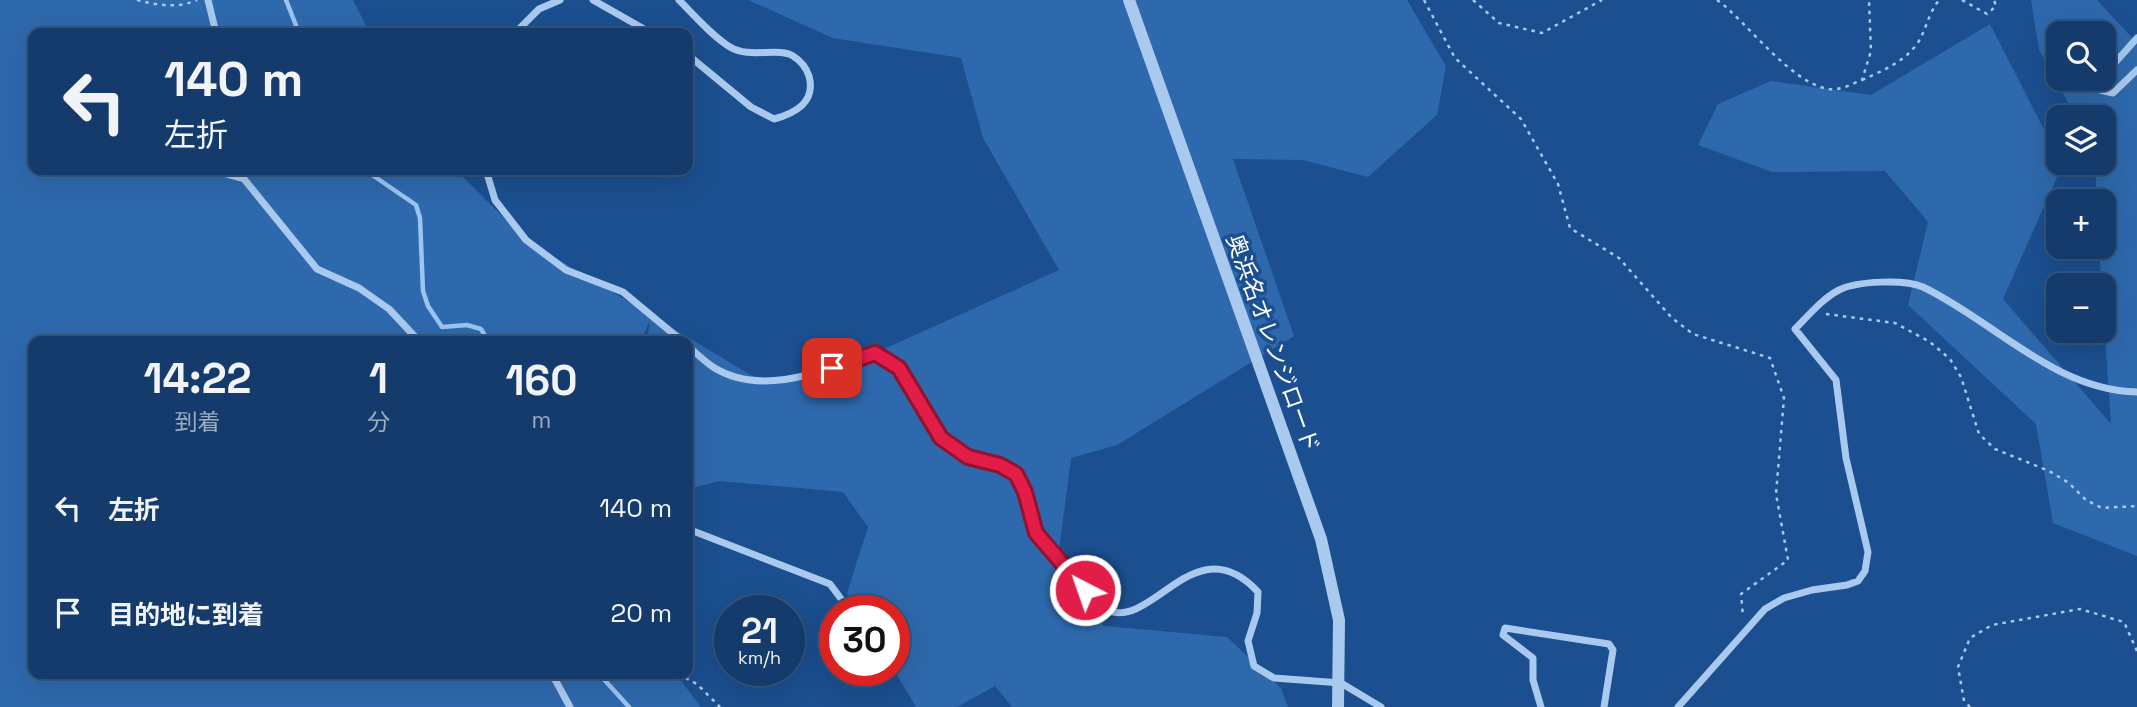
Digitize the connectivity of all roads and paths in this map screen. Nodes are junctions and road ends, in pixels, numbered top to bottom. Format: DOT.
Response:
graph roads {
  1 [pos="136,0"];
  2 [pos="197,0"];
  3 [pos="208,0"];
  4 [pos="560,0"];
  5 [pos="593,0"];
  6 [pos="678,0"];
  7 [pos="1129,0"];
  8 [pos="1424,0"];
  9 [pos="1473,0"];
  10 [pos="1602,0"];
  11 [pos="1717,0"];
  12 [pos="1869,0"];
  13 [pos="1939,0"];
  14 [pos="1962,0"];
  15 [pos="1994,0"];
  16 [pos="215,28"];
  17 [pos="519,28"];
  18 [pos="642,28"];
  19 [pos="2137,38"];
  20 [pos="693,58"];
  21 [pos="2116,61"];
  22 [pos="2137,70"];
  23 [pos="1862,80"];
  24 [pos="2116,90"];
  25 [pos="230,175"];
  26 [pos="488,175"];
  27 [pos="1812,312"];
  28 [pos="414,336"];
  29 [pos="676,336"];
  30 [pos="693,350"];
  31 [pos="2137,392"];
  32 [pos="2137,506"];
  33 [pos="693,531"];
  34 [pos="839,595"];
  35 [pos="1744,629"];
  36 [pos="2137,651"];
  37 [pos="555,679"];
  38 [pos="688,679"];
  39 [pos="1341,683"];
  40 [pos="570,707"];
  41 [pos="719,707"];
  42 [pos="1338,707"];
  43 [pos="1381,707"];
  44 [pos="1541,707"];
  45 [pos="1604,707"];
  46 [pos="1678,707"];
  47 [pos="1970,707"];
  1 -- 2 [label="path"];
  3 -- 16 [label="street"];
  4 -- 17 [label="street"];
  5 -- 18 [label="street"];
  6 -- 20 [label="street"];
  7 -- 39 [label="street, 奥浜名オレンジロード"];
  8 -- 35 [label="path"];
  9 -- 10 [label="path"];
  11 -- 23 [label="path"];
  12 -- 23 [label="path"];
  13 -- 23 [label="path"];
  14 -- 15 [label="path"];
  19 -- 21 [label="street"];
  22 -- 24 [label="street"];
  25 -- 28 [label="street"];
  26 -- 29 [label="street"];
  27 -- 31 [label="street"];
  27 -- 32 [label="path"];
  27 -- 35 [label="street"];
  30 -- 39 [label="street"];
  33 -- 34 [label="street"];
  35 -- 46 [label="street"];
  36 -- 47 [label="path"];
  37 -- 40 [label="street"];
  38 -- 41 [label="path"];
  39 -- 42 [label="street, 奥浜名オレンジロード"];
  39 -- 43 [label="street"];
  44 -- 45 [label="street"];
}
